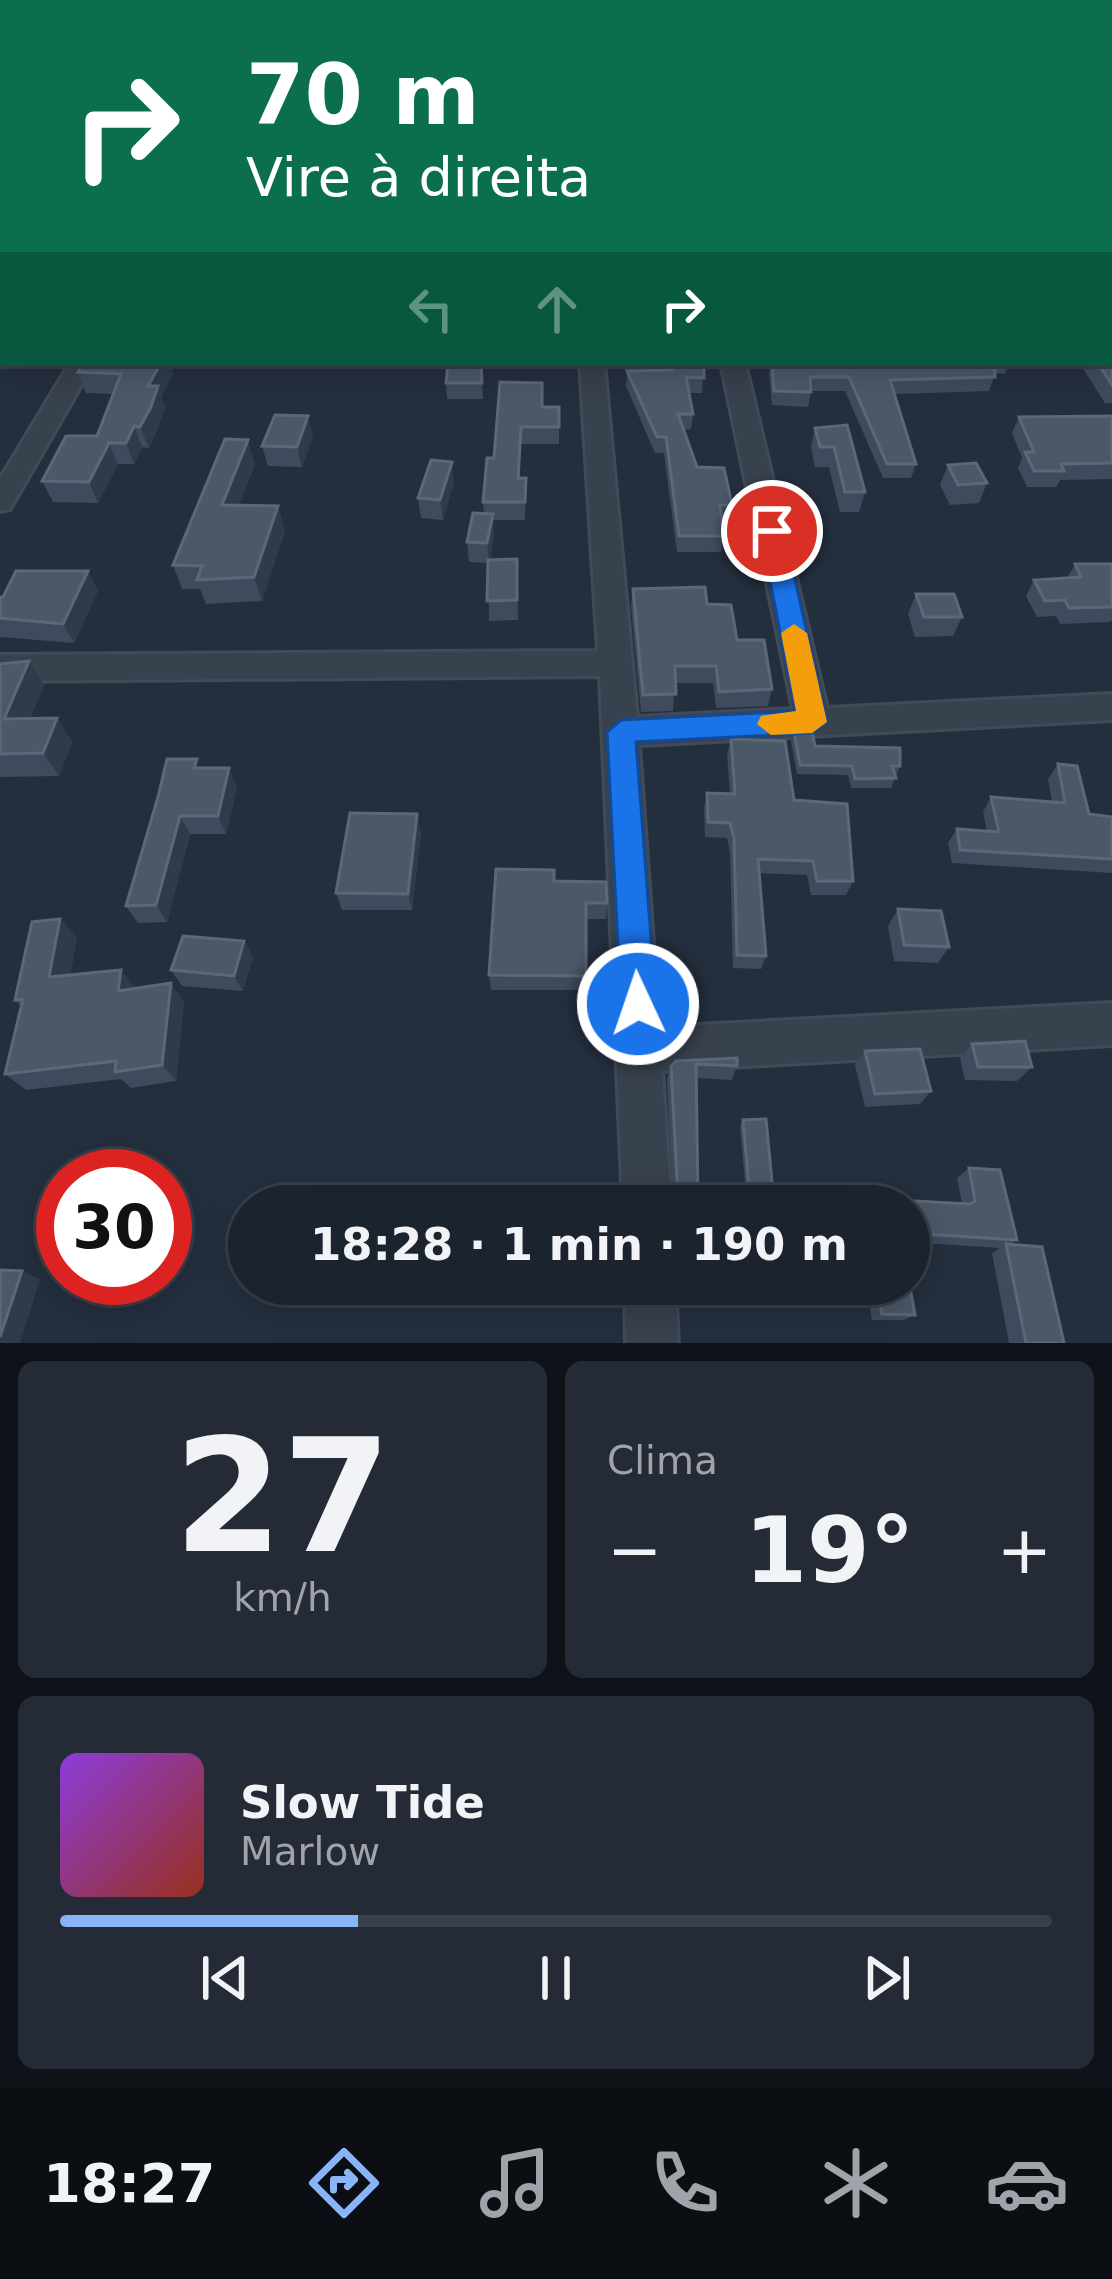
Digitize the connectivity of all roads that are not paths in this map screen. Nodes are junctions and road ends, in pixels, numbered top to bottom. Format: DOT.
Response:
graph roads {
  1 [pos="80,366"];
  2 [pos="592,366"];
  3 [pos="734,366"];
  4 [pos="0,502"];
  5 [pos="616,663"];
  6 [pos="0,668"];
  7 [pos="1112,707"];
  8 [pos="812,722"];
  9 [pos="621,732"];
  10 [pos="1112,1024"];
  11 [pos="641,1050"];
  12 [pos="646,1185"];
  13 [pos="651,1305"];
  14 [pos="652,1343"];
  1 -- 4 [label="street"];
  2 -- 5 [label="street"];
  3 -- 8 [label="street"];
  5 -- 6 [label="street"];
  5 -- 9 [label="street"];
  7 -- 8 [label="street"];
  8 -- 9 [label="street"];
  9 -- 11 [label="street"];
  10 -- 11 [label="street"];
  11 -- 12 [label="street"];
  13 -- 14 [label="street"];
}
